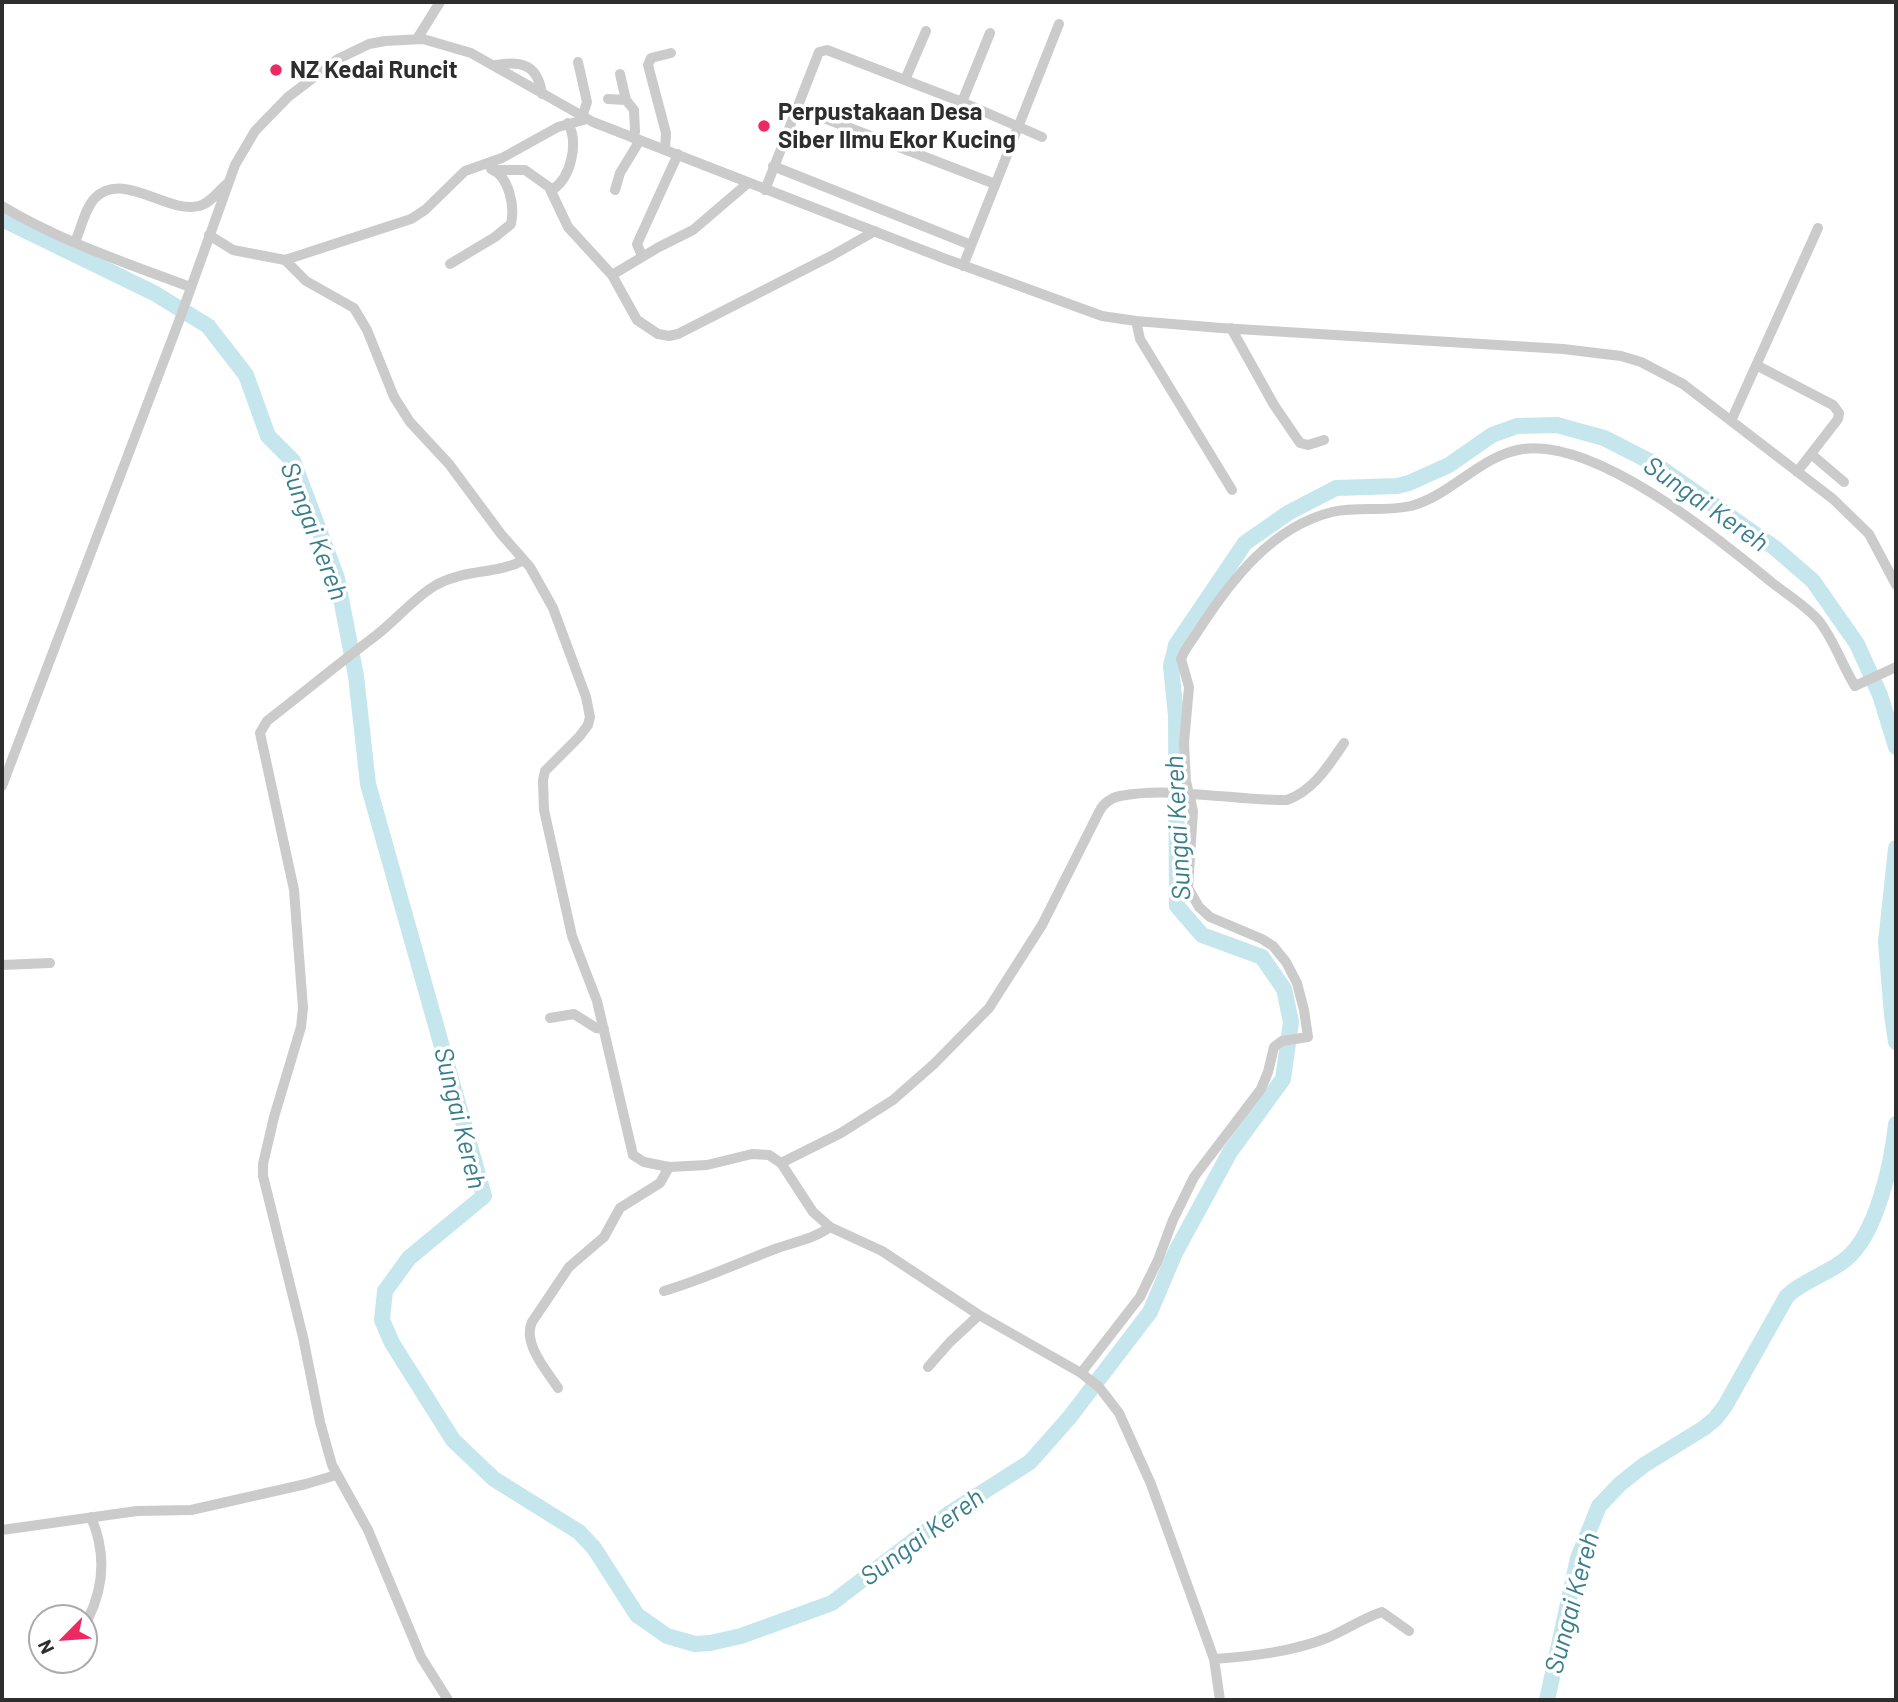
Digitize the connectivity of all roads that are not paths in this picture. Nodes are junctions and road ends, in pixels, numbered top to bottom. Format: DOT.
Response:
graph roads {
  1 [pos="440,2"];
  2 [pos="1059,24"];
  3 [pos="926,30"];
  4 [pos="990,33"];
  5 [pos="417,38"];
  6 [pos="671,53"];
  7 [pos="578,62"];
  8 [pos="620,74"];
  9 [pos="905,80"];
  10 [pos="608,99"];
  11 [pos="626,100"];
  12 [pos="962,102"];
  13 [pos="798,107"];
  14 [pos="585,118"];
  15 [pos="568,123"];
  16 [pos="1019,127"];
  17 [pos="1042,137"];
  18 [pos="636,139"];
  19 [pos="665,149"];
  20 [pos="678,155"];
  21 [pos="773,166"];
  22 [pos="478,167"];
  23 [pos="495,170"];
  24 [pos="228,183"];
  25 [pos="748,183"];
  26 [pos="995,184"];
  27 [pos="552,190"];
  28 [pos="615,190"];
  29 [pos="765,190"];
  30 [pos="2,206"];
  31 [pos="1818,228"];
  32 [pos="875,231"];
  33 [pos="209,235"];
  34 [pos="75,242"];
  35 [pos="971,244"];
  36 [pos="642,256"];
  37 [pos="285,260"];
  38 [pos="450,264"];
  39 [pos="963,266"];
  40 [pos="611,275"];
  41 [pos="190,287"];
  42 [pos="1136,321"];
  43 [pos="1231,328"];
  44 [pos="1758,366"];
  45 [pos="1731,421"];
  46 [pos="1324,440"];
  47 [pos="1811,454"];
  48 [pos="1797,472"];
  49 [pos="1844,482"];
  50 [pos="1232,490"];
  51 [pos="524,560"];
  52 [pos="1896,584"];
  53 [pos="1896,667"];
  54 [pos="1344,743"];
  55 [pos="2,786"];
  56 [pos="1180,793"];
  57 [pos="50,963"];
  58 [pos="2,965"];
  59 [pos="550,1018"];
  60 [pos="604,1029"];
  61 [pos="781,1163"];
  62 [pos="668,1167"];
  63 [pos="830,1227"];
  64 [pos="664,1291"];
  65 [pos="979,1315"];
  66 [pos="928,1367"];
  67 [pos="1085,1376"];
  68 [pos="558,1388"];
  69 [pos="336,1475"];
  70 [pos="91,1517"];
  71 [pos="2,1530"];
  72 [pos="94,1604"];
  73 [pos="1409,1631"];
  74 [pos="1214,1659"];
  75 [pos="448,1700"];
  76 [pos="1220,1700"];
  1 -- 5 [label="street"];
  2 -- 16 [label="street"];
  3 -- 9 [label="street"];
  4 -- 12 [label="street"];
  5 -- 14 [label="street"];
  5 -- 24 [label="street"];
  6 -- 19 [label="street"];
  7 -- 14 [label="street"];
  8 -- 11 [label="street"];
  9 -- 12 [label="street"];
  9 -- 13 [label="street"];
  10 -- 11 [label="street"];
  11 -- 18 [label="street"];
  12 -- 16 [label="street"];
  13 -- 21 [label="street"];
  13 -- 26 [label="street"];
  14 -- 15 [label="street"];
  14 -- 18 [label="street"];
  15 -- 22 [label="street"];
  15 -- 27 [label="street"];
  16 -- 17 [label="street"];
  16 -- 26 [label="street"];
  18 -- 19 [label="street"];
  18 -- 28 [label="street"];
  19 -- 20 [label="street"];
  20 -- 25 [label="street"];
  20 -- 36 [label="street"];
  21 -- 29 [label="street"];
  21 -- 35 [label="street"];
  22 -- 23 [label="street"];
  22 -- 37 [label="street"];
  23 -- 27 [label="street"];
  23 -- 38 [label="street"];
  24 -- 33 [label="street"];
  24 -- 34 [label="street"];
  25 -- 29 [label="street"];
  25 -- 36 [label="street"];
  26 -- 35 [label="street"];
  27 -- 40 [label="street"];
  29 -- 32 [label="street"];
  30 -- 34 [label="street"];
  31 -- 44 [label="street"];
  32 -- 39 [label="street"];
  32 -- 40 [label="street"];
  33 -- 37 [label="street"];
  33 -- 41 [label="street"];
  34 -- 41 [label="street"];
  35 -- 39 [label="street"];
  36 -- 40 [label="street"];
  37 -- 51 [label="street"];
  39 -- 42 [label="street"];
  41 -- 55 [label="street"];
  42 -- 43 [label="street"];
  42 -- 50 [label="street"];
  43 -- 45 [label="street"];
  43 -- 46 [label="street"];
  44 -- 45 [label="street"];
  44 -- 47 [label="street"];
  45 -- 48 [label="street"];
  47 -- 48 [label="street"];
  47 -- 49 [label="street"];
  48 -- 52 [label="street"];
  51 -- 60 [label="street"];
  51 -- 69 [label="street"];
  53 -- 56 [label="street"];
  54 -- 56 [label="street"];
  56 -- 61 [label="street"];
  56 -- 67 [label="street"];
  57 -- 58 [label="street"];
  59 -- 60 [label="street"];
  60 -- 62 [label="street"];
  61 -- 62 [label="street"];
  61 -- 63 [label="street"];
  62 -- 68 [label="street"];
  63 -- 64 [label="street"];
  63 -- 65 [label="street"];
  65 -- 66 [label="street"];
  65 -- 67 [label="street"];
  67 -- 74 [label="street"];
  69 -- 70 [label="street"];
  69 -- 75 [label="street"];
  70 -- 71 [label="street"];
  70 -- 72 [label="street"];
  73 -- 74 [label="street"];
  74 -- 76 [label="street"];
}
